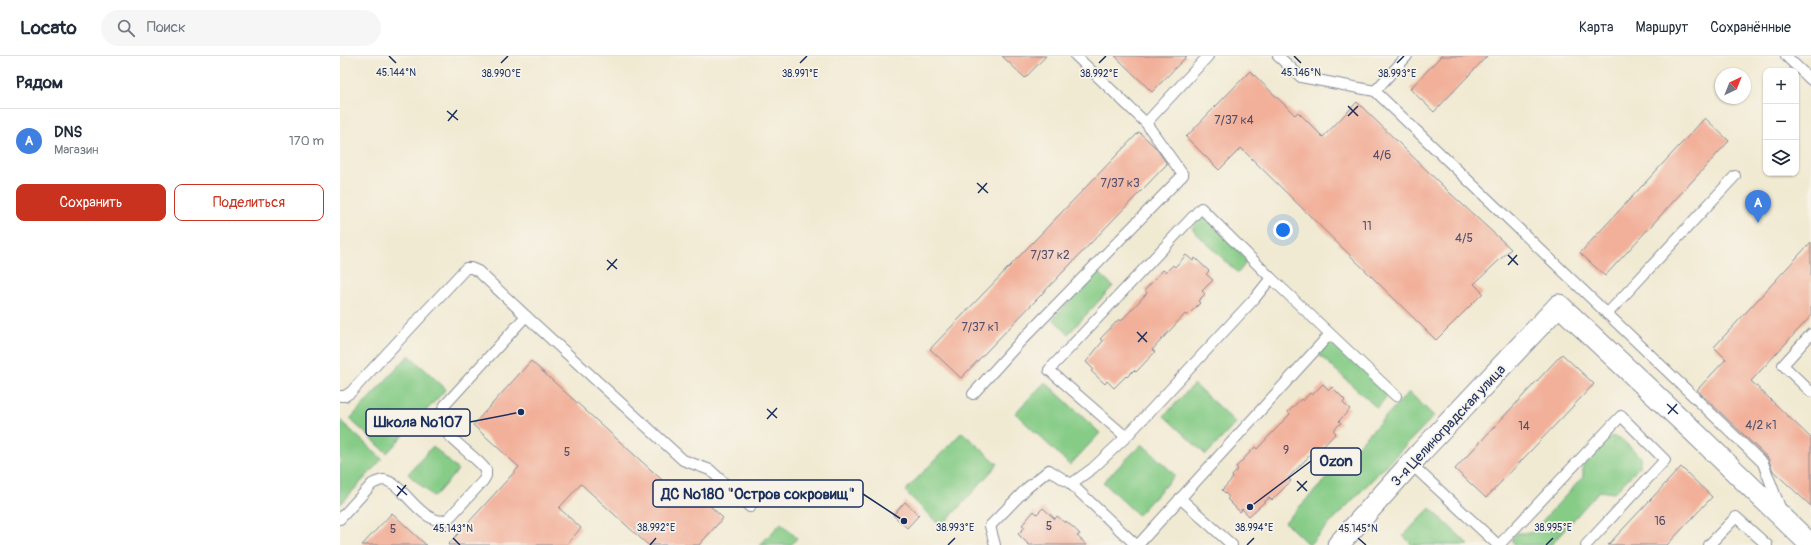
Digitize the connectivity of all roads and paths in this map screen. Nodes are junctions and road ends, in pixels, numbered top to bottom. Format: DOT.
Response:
graph roads {
  1 [pos="1076,56"];
  2 [pos="1208,56"];
  3 [pos="1278,56"];
  4 [pos="1407,56"];
  5 [pos="1786,56"];
  6 [pos="1811,80"];
  7 [pos="1374,91"];
  8 [pos="1146,123"];
  9 [pos="1735,176"];
  10 [pos="1271,278"];
  11 [pos="1607,314"];
  12 [pos="526,316"];
  13 [pos="1330,334"];
  14 [pos="1811,334"];
  15 [pos="1811,392"];
  16 [pos="973,394"];
  17 [pos="340,396"];
  18 [pos="1396,396"];
  19 [pos="1126,437"];
  20 [pos="1411,464"];
  21 [pos="1071,484"];
  22 [pos="1180,498"];
  23 [pos="750,507"];
  24 [pos="340,519"];
  25 [pos="1785,520"];
  26 [pos="995,545"];
  27 [pos="1137,545"];
  28 [pos="1232,545"];
  29 [pos="1338,545"];
  30 [pos="1499,545"];
  31 [pos="1586,545"];
  32 [pos="1709,545"];
  33 [pos="1767,545"];
  34 [pos="1811,545"];
  1 -- 8 [label="lane"];
  2 -- 8 [label="lane"];
  3 -- 7 [label="lane"];
  4 -- 7 [label="lane"];
  5 -- 6 [label="lane"];
  7 -- 11 [label="lane"];
  8 -- 16 [label="lane"];
  9 -- 11 [label="lane"];
  10 -- 13 [label="lane"];
  10 -- 19 [label="lane"];
  10 -- 19 [label="lane"];
  11 -- 25 [label="lane"];
  12 -- 17 [label="lane"];
  12 -- 23 [label="lane"];
  12 -- 24 [label="lane"];
  13 -- 18 [label="lane"];
  13 -- 22 [label="lane"];
  14 -- 15 [label="lane"];
  19 -- 21 [label="lane"];
  20 -- 25 [label="street, 3-я Целиноградская улица"];
  20 -- 29 [label="street, 3-я Целиноградская улица"];
  20 -- 30 [label="lane"];
  21 -- 26 [label="lane"];
  21 -- 27 [label="lane"];
  22 -- 27 [label="lane"];
  22 -- 28 [label="lane"];
  25 -- 34 [label="street"];
  30 -- 31 [label="lane"];
  32 -- 33 [label="lane"];
}
